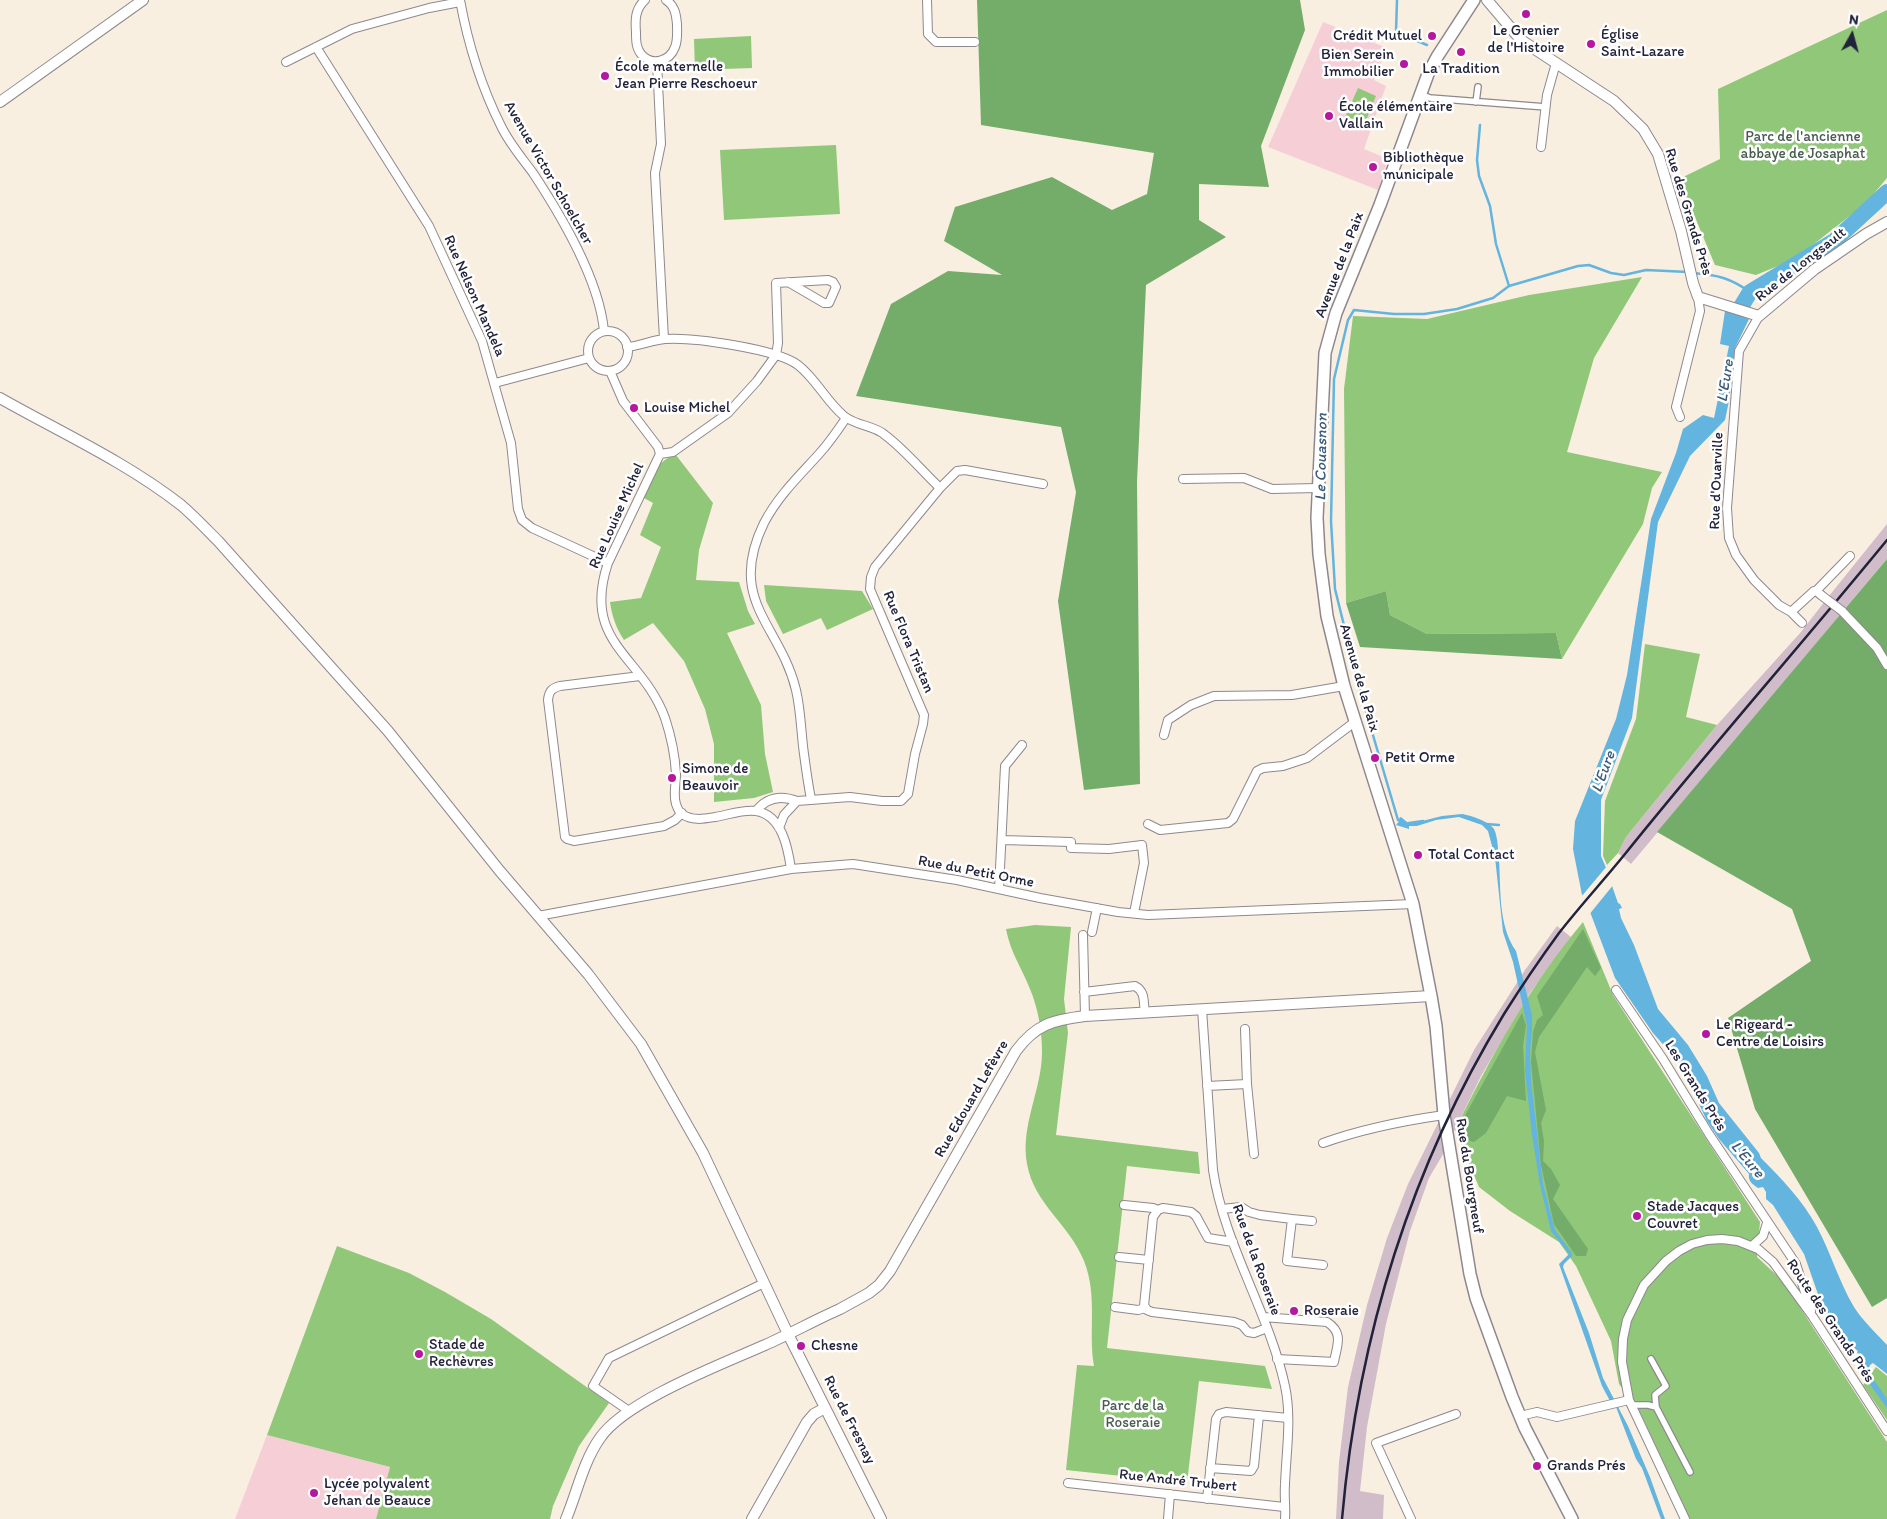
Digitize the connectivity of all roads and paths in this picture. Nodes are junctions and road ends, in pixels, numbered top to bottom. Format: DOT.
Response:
graph roads {
  1 [pos="143,0"];
  2 [pos="645,0"];
  3 [pos="666,0"];
  4 [pos="927,0"];
  5 [pos="1474,0"];
  6 [pos="1487,0"];
  7 [pos="460,1"];
  8 [pos="975,42"];
  9 [pos="316,47"];
  10 [pos="286,62"];
  11 [pos="657,62"];
  12 [pos="1556,63"];
  13 [pos="1478,87"];
  14 [pos="1420,94"];
  15 [pos="0,102"];
  16 [pos="1476,102"];
  17 [pos="1546,107"];
  18 [pos="1541,147"];
  19 [pos="1887,222"];
  20 [pos="788,282"];
  21 [pos="1698,297"];
  22 [pos="1756,315"];
  23 [pos="604,331"];
  24 [pos="664,339"];
  25 [pos="628,347"];
  26 [pos="776,355"];
  27 [pos="589,358"];
  28 [pos="610,371"];
  29 [pos="496,383"];
  30 [pos="0,398"];
  31 [pos="1680,417"];
  32 [pos="846,418"];
  33 [pos="660,454"];
  34 [pos="1184,479"];
  35 [pos="1043,484"];
  36 [pos="940,488"];
  37 [pos="1317,488"];
  38 [pos="1850,556"];
  39 [pos="608,563"];
  40 [pos="1819,593"];
  41 [pos="1791,612"];
  42 [pos="1802,623"];
  43 [pos="1887,665"];
  44 [pos="640,676"];
  45 [pos="1344,686"];
  46 [pos="1356,721"];
  47 [pos="1164,735"];
  48 [pos="1022,745"];
  49 [pos="811,799"];
  50 [pos="797,801"];
  51 [pos="756,811"];
  52 [pos="682,814"];
  53 [pos="1387,822"];
  54 [pos="1148,824"];
  55 [pos="779,828"];
  56 [pos="1002,840"];
  57 [pos="791,869"];
  58 [pos="999,889"];
  59 [pos="1413,904"];
  60 [pos="1097,908"];
  61 [pos="1134,913"];
  62 [pos="538,916"];
  63 [pos="1092,932"];
  64 [pos="1083,934"];
  65 [pos="1616,990"];
  66 [pos="1084,992"];
  67 [pos="1431,996"];
  68 [pos="1202,1009"];
  69 [pos="1145,1013"];
  70 [pos="1085,1016"];
  71 [pos="1245,1029"];
  72 [pos="1247,1084"];
  73 [pos="1207,1086"];
  74 [pos="1444,1115"];
  75 [pos="1323,1142"];
  76 [pos="1254,1154"];
  77 [pos="1124,1205"];
  78 [pos="1222,1209"];
  79 [pos="1158,1210"];
  80 [pos="1292,1219"];
  81 [pos="1312,1221"];
  82 [pos="1767,1223"];
  83 [pos="1233,1242"];
  84 [pos="1752,1246"];
  85 [pos="1119,1257"];
  86 [pos="1149,1260"];
  87 [pos="1323,1265"];
  88 [pos="764,1283"];
  89 [pos="1115,1307"];
  90 [pos="1146,1308"];
  91 [pos="1263,1317"];
  92 [pos="1813,1317"];
  93 [pos="1267,1328"];
  94 [pos="788,1334"];
  95 [pos="1277,1359"];
  96 [pos="1651,1359"];
  97 [pos="1630,1403"];
  98 [pos="1656,1407"];
  99 [pos="825,1408"];
  100 [pos="629,1411"];
  101 [pos="1456,1414"];
  102 [pos="1259,1415"];
  103 [pos="1520,1416"];
  104 [pos="1288,1418"];
  105 [pos="1887,1431"];
  106 [pos="1210,1468"];
  107 [pos="1690,1472"];
  108 [pos="1068,1483"];
  109 [pos="1170,1494"];
  110 [pos="1207,1499"];
  111 [pos="1284,1507"];
  112 [pos="566,1519"];
  113 [pos="752,1519"];
  114 [pos="881,1519"];
  115 [pos="1168,1519"];
  116 [pos="1285,1519"];
  117 [pos="1411,1519"];
  118 [pos="1572,1519"];
  119 [pos="1685,1519"];
  1 -- 15 [label="street"];
  2 -- 11 [label="street"];
  3 -- 11 [label="street"];
  4 -- 8 [label="street"];
  5 -- 14 [label="main road, Avenue de la Paix"];
  6 -- 12 [label="street, Rue des Grands Près"];
  7 -- 9 [label="street"];
  7 -- 23 [label="street, Avenue Victor Schoelcher"];
  9 -- 10 [label="street"];
  9 -- 29 [label="street, Rue Nelson Mandela"];
  11 -- 24 [label="street"];
  12 -- 17 [label="street"];
  12 -- 21 [label="street, Rue des Grands Près"];
  13 -- 16 [label="street"];
  14 -- 16 [label="street"];
  14 -- 37 [label="main road, Avenue de la Paix"];
  16 -- 17 [label="street"];
  17 -- 18 [label="street"];
  19 -- 22 [label="street, Rue de Longsault"];
  20 -- 20 [label="street"];
  20 -- 26 [label="street"];
  21 -- 22 [label="street"];
  21 -- 31 [label="street, Rue des Grands Près"];
  22 -- 41 [label="street, Rue d'Ouarville"];
  23 -- 25 [label="street"];
  23 -- 27 [label="street"];
  24 -- 25 [label="street"];
  24 -- 26 [label="street"];
  25 -- 28 [label="street"];
  26 -- 32 [label="street"];
  26 -- 33 [label="street, Rue Louise Michel"];
  27 -- 28 [label="street"];
  27 -- 29 [label="street"];
  28 -- 33 [label="street"];
  29 -- 39 [label="street, Rue Nelson Mandela"];
  30 -- 62 [label="street, Rue de Fresnay"];
  32 -- 36 [label="street"];
  32 -- 49 [label="street"];
  33 -- 39 [label="street, Rue Louise Michel"];
  34 -- 37 [label="street"];
  35 -- 36 [label="street, Rue Flora Tristan"];
  36 -- 49 [label="street, Rue Flora Tristan"];
  37 -- 45 [label="main road, Avenue de la Paix"];
  38 -- 40 [label="street"];
  39 -- 44 [label="street, Rue Louise Michel"];
  40 -- 41 [label="street"];
  40 -- 43 [label="street, bridge"];
  41 -- 42 [label="street, Rue d'Ouarville"];
  44 -- 52 [label="street, Rue Louise Michel"];
  44 -- 52 [label="street"];
  45 -- 46 [label="main road, Avenue de la Paix"];
  45 -- 47 [label="street"];
  46 -- 53 [label="main road, Avenue de la Paix"];
  46 -- 54 [label="street"];
  48 -- 56 [label="street"];
  49 -- 50 [label="street, Rue Flora Tristan"];
  50 -- 51 [label="street, Rue Flora Tristan"];
  50 -- 55 [label="street"];
  51 -- 52 [label="street"];
  51 -- 55 [label="street"];
  53 -- 59 [label="main road, Rue du Bourgneuf"];
  55 -- 57 [label="street"];
  56 -- 58 [label="street"];
  56 -- 61 [label="street"];
  57 -- 58 [label="street, Rue du Petit Orme"];
  57 -- 62 [label="street, Rue du Petit Orme"];
  58 -- 60 [label="street, Rue du Petit Orme"];
  59 -- 61 [label="street, Rue du Petit Orme"];
  59 -- 67 [label="main road, Rue du Bourgneuf"];
  60 -- 61 [label="street, Rue du Petit Orme"];
  60 -- 63 [label="street"];
  62 -- 88 [label="street, Rue de Fresnay"];
  64 -- 66 [label="street"];
  65 -- 82 [label="street, Les Grands Prés"];
  66 -- 69 [label="street"];
  66 -- 70 [label="street"];
  67 -- 68 [label="street, Rue Edouard Lefèvre"];
  67 -- 74 [label="main road, Rue du Bourgneuf"];
  68 -- 69 [label="street, Rue Edouard Lefèvre"];
  68 -- 73 [label="street, Rue de la Roseraie"];
  69 -- 70 [label="street, Rue Edouard Lefèvre"];
  70 -- 94 [label="street, Rue Edouard Lefèvre"];
  71 -- 72 [label="street"];
  72 -- 73 [label="street"];
  72 -- 76 [label="street"];
  73 -- 78 [label="street, Rue de la Roseraie"];
  74 -- 75 [label="street"];
  74 -- 103 [label="main road, Rue du Bourgneuf"];
  77 -- 79 [label="street"];
  78 -- 80 [label="street"];
  78 -- 83 [label="street, Rue de la Roseraie"];
  79 -- 83 [label="street"];
  79 -- 86 [label="street"];
  80 -- 81 [label="street"];
  80 -- 87 [label="street"];
  82 -- 84 [label="street"];
  82 -- 92 [label="street, Les Grands Prés"];
  83 -- 91 [label="street, Rue de la Roseraie"];
  84 -- 92 [label="street, Route des Grands Prés"];
  84 -- 97 [label="street, Route des Grands Prés"];
  85 -- 86 [label="street"];
  86 -- 90 [label="street"];
  88 -- 94 [label="street, Rue de Fresnay"];
  88 -- 100 [label="street"];
  89 -- 90 [label="street"];
  90 -- 93 [label="street"];
  91 -- 93 [label="street, Rue de la Roseraie"];
  91 -- 95 [label="street"];
  92 -- 105 [label="street, Route des Grands Prés"];
  93 -- 95 [label="street, Rue de la Roseraie"];
  94 -- 99 [label="street, Rue de Fresnay"];
  94 -- 100 [label="street, Rue Edouard Lefèvre"];
  95 -- 104 [label="street, Rue de la Roseraie"];
  96 -- 98 [label="street"];
  97 -- 98 [label="street"];
  97 -- 103 [label="street"];
  97 -- 119 [label="street, Route des Grands Prés"];
  98 -- 107 [label="street"];
  99 -- 113 [label="street"];
  99 -- 114 [label="street, Rue de Fresnay"];
  100 -- 112 [label="street, Rue Edouard Lefèvre"];
  101 -- 117 [label="street"];
  102 -- 104 [label="street"];
  102 -- 106 [label="street"];
  102 -- 106 [label="street"];
  103 -- 118 [label="main road, Rue du Bourgneuf"];
  104 -- 111 [label="street, Rue de la Roseraie"];
  106 -- 110 [label="street"];
  108 -- 109 [label="street, Rue André Trubert"];
  109 -- 110 [label="street, Rue André Trubert"];
  109 -- 115 [label="street"];
  110 -- 111 [label="street, Rue André Trubert"];
  111 -- 116 [label="street, Rue de la Roseraie"];
}
